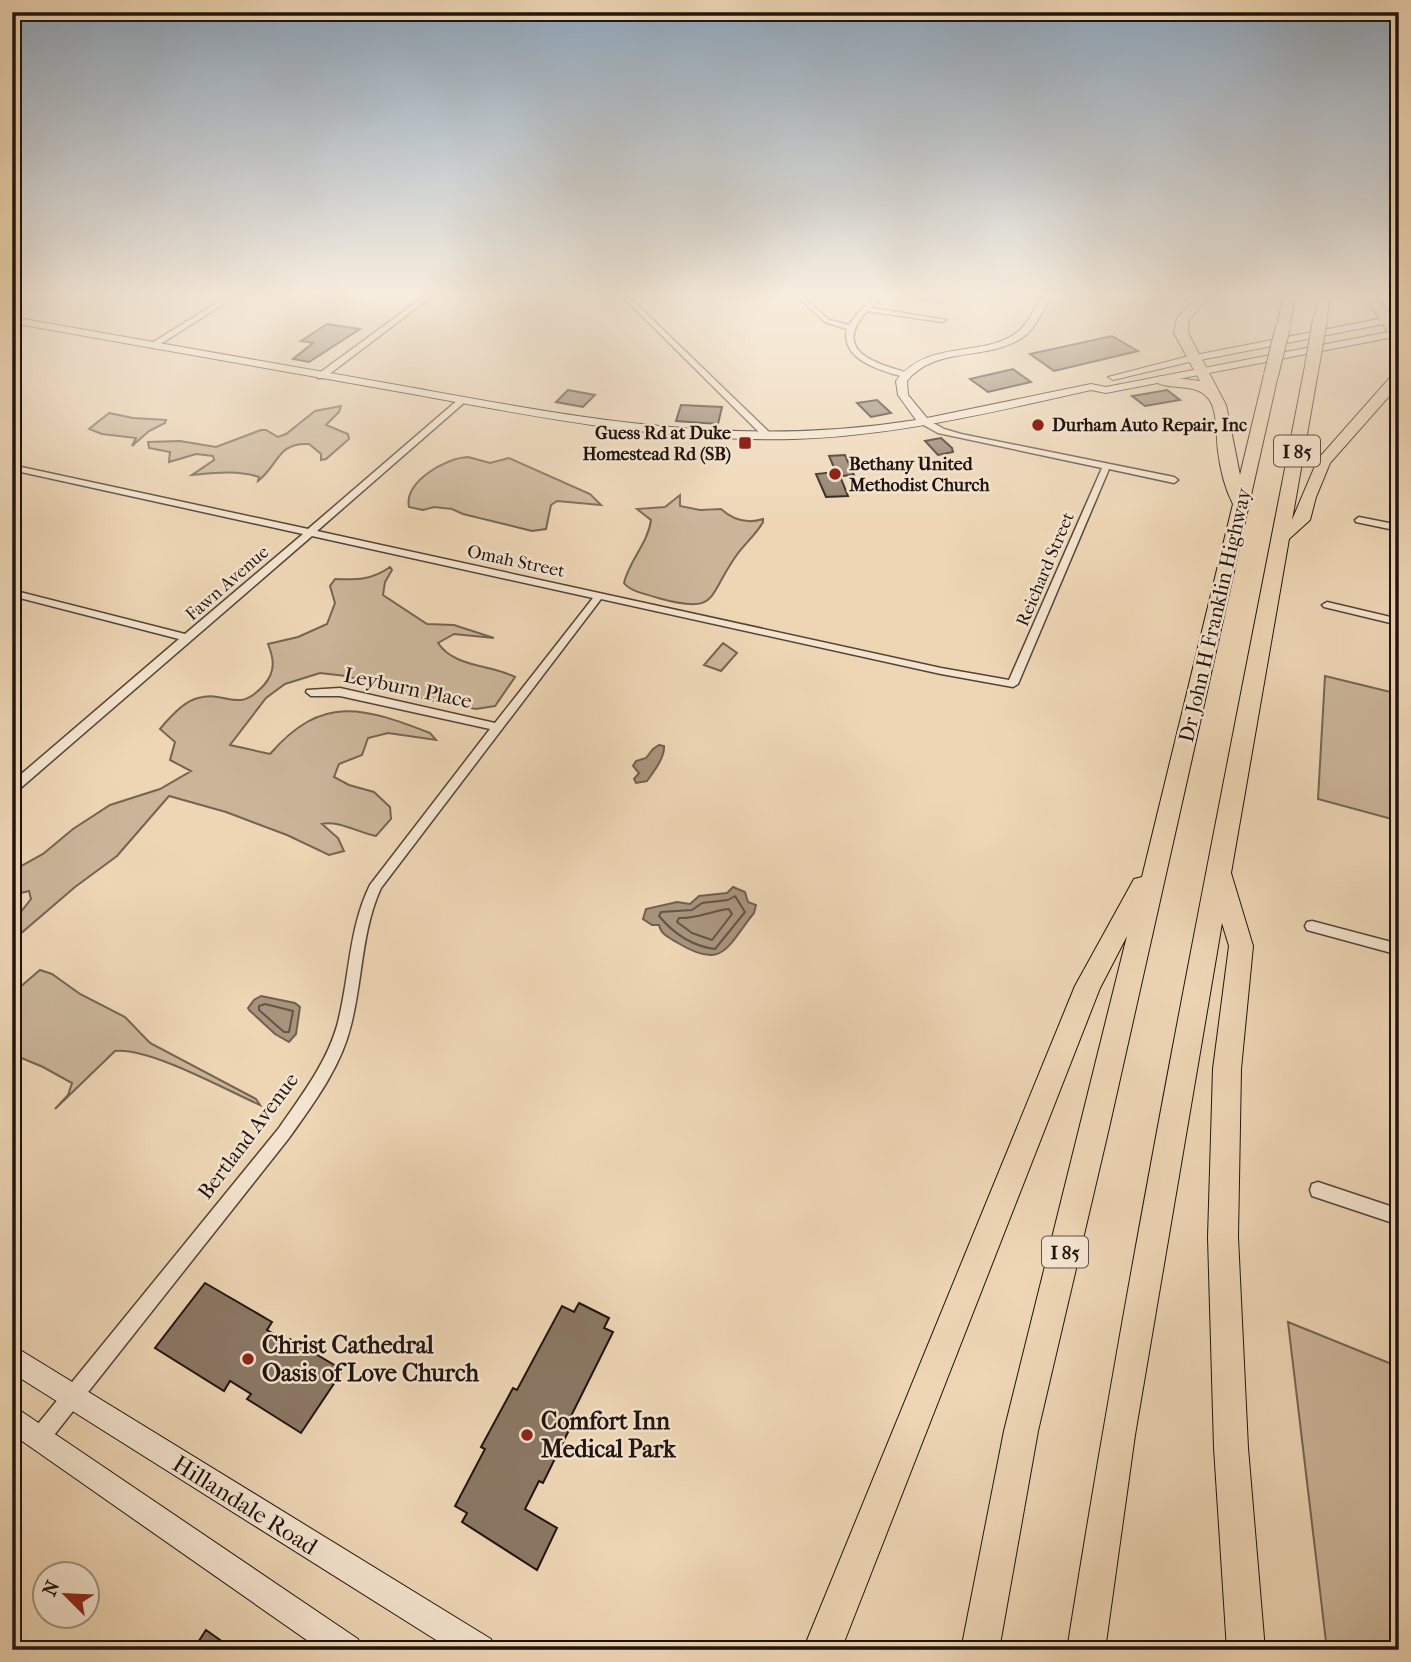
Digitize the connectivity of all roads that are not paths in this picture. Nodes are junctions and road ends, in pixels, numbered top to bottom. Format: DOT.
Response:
graph roads {
  1 [pos="290,371"];
  2 [pos="328,371"];
  3 [pos="702,371"];
  4 [pos="891,371"];
  5 [pos="910,371"];
  6 [pos="1142,371"];
  7 [pos="1216,371"];
  8 [pos="1272,371"];
  9 [pos="1311,371"];
  10 [pos="1203,373"];
  11 [pos="905,375"];
  12 [pos="321,376"];
  13 [pos="1399,376"];
  14 [pos="1160,380"];
  15 [pos="1091,387"];
  16 [pos="1213,394"];
  17 [pos="462,401"];
  18 [pos="923,421"];
  19 [pos="768,436"];
  20 [pos="12,467"];
  21 [pos="1106,467"];
  22 [pos="1174,480"];
  23 [pos="1241,507"];
  24 [pos="1359,520"];
  25 [pos="1399,528"];
  26 [pos="310,533"];
  27 [pos="1282,536"];
  28 [pos="12,593"];
  29 [pos="599,596"];
  30 [pos="1327,605"];
  31 [pos="1399,622"];
  32 [pos="188,638"];
  33 [pos="1013,684"];
  34 [pos="311,692"];
  35 [pos="496,727"];
  36 [pos="12,789"];
  37 [pos="1158,855"];
  38 [pos="1220,873"];
  39 [pos="1312,926"];
  40 [pos="1399,950"];
  41 [pos="1318,1190"];
  42 [pos="1399,1217"];
  43 [pos="12,1358"];
  44 [pos="73,1396"];
  45 [pos="12,1418"];
  46 [pos="40,1437"];
  47 [pos="347,1650"];
  48 [pos="480,1650"];
  49 [pos="822,1650"];
  50 [pos="980,1650"];
  51 [pos="1086,1650"];
  52 [pos="1246,1650"];
  1 -- 12 [label="main road"];
  2 -- 12 [label="street"];
  3 -- 19 [label="street"];
  4 -- 11 [label="street"];
  5 -- 11 [label="main road"];
  6 -- 15 [label="main road"];
  7 -- 10 [label="main road"];
  8 -- 23 [label="highway, Dr John H Franklin Highway / I 85, bridge"];
  9 -- 27 [label="highway, I 85, bridge"];
  10 -- 14 [label="main road"];
  10 -- 16 [label="highway"];
  11 -- 18 [label="main road"];
  12 -- 17 [label="main road"];
  13 -- 27 [label="highway"];
  14 -- 15 [label="main road"];
  14 -- 16 [label="highway"];
  15 -- 18 [label="main road"];
  16 -- 23 [label="highway"];
  17 -- 19 [label="main road"];
  17 -- 26 [label="street, Fawn Avenue"];
  18 -- 19 [label="main road"];
  18 -- 21 [label="street"];
  20 -- 26 [label="street, Omah Street"];
  21 -- 22 [label="street"];
  21 -- 33 [label="street, Reichard Street"];
  23 -- 37 [label="highway, Dr John H Franklin Highway / I 85"];
  24 -- 25 [label="street"];
  26 -- 29 [label="street, Omah Street"];
  26 -- 32 [label="street, Fawn Avenue"];
  27 -- 38 [label="highway, I 85"];
  28 -- 32 [label="street"];
  29 -- 33 [label="street, Omah Street"];
  29 -- 35 [label="street, Bertland Avenue"];
  30 -- 31 [label="street"];
  32 -- 36 [label="street, Fawn Avenue"];
  34 -- 35 [label="street, Leyburn Place"];
  35 -- 44 [label="street, Bertland Avenue"];
  37 -- 49 [label="highway"];
  37 -- 50 [label="highway, I 85"];
  38 -- 51 [label="highway, I 85"];
  38 -- 52 [label="highway"];
  39 -- 40 [label="street"];
  41 -- 42 [label="street"];
  43 -- 44 [label="main road, Hillandale Road"];
  44 -- 46 [label="street, Bertland Avenue"];
  44 -- 48 [label="main road, Hillandale Road"];
  45 -- 46 [label="main road"];
  46 -- 47 [label="main road"];
}
